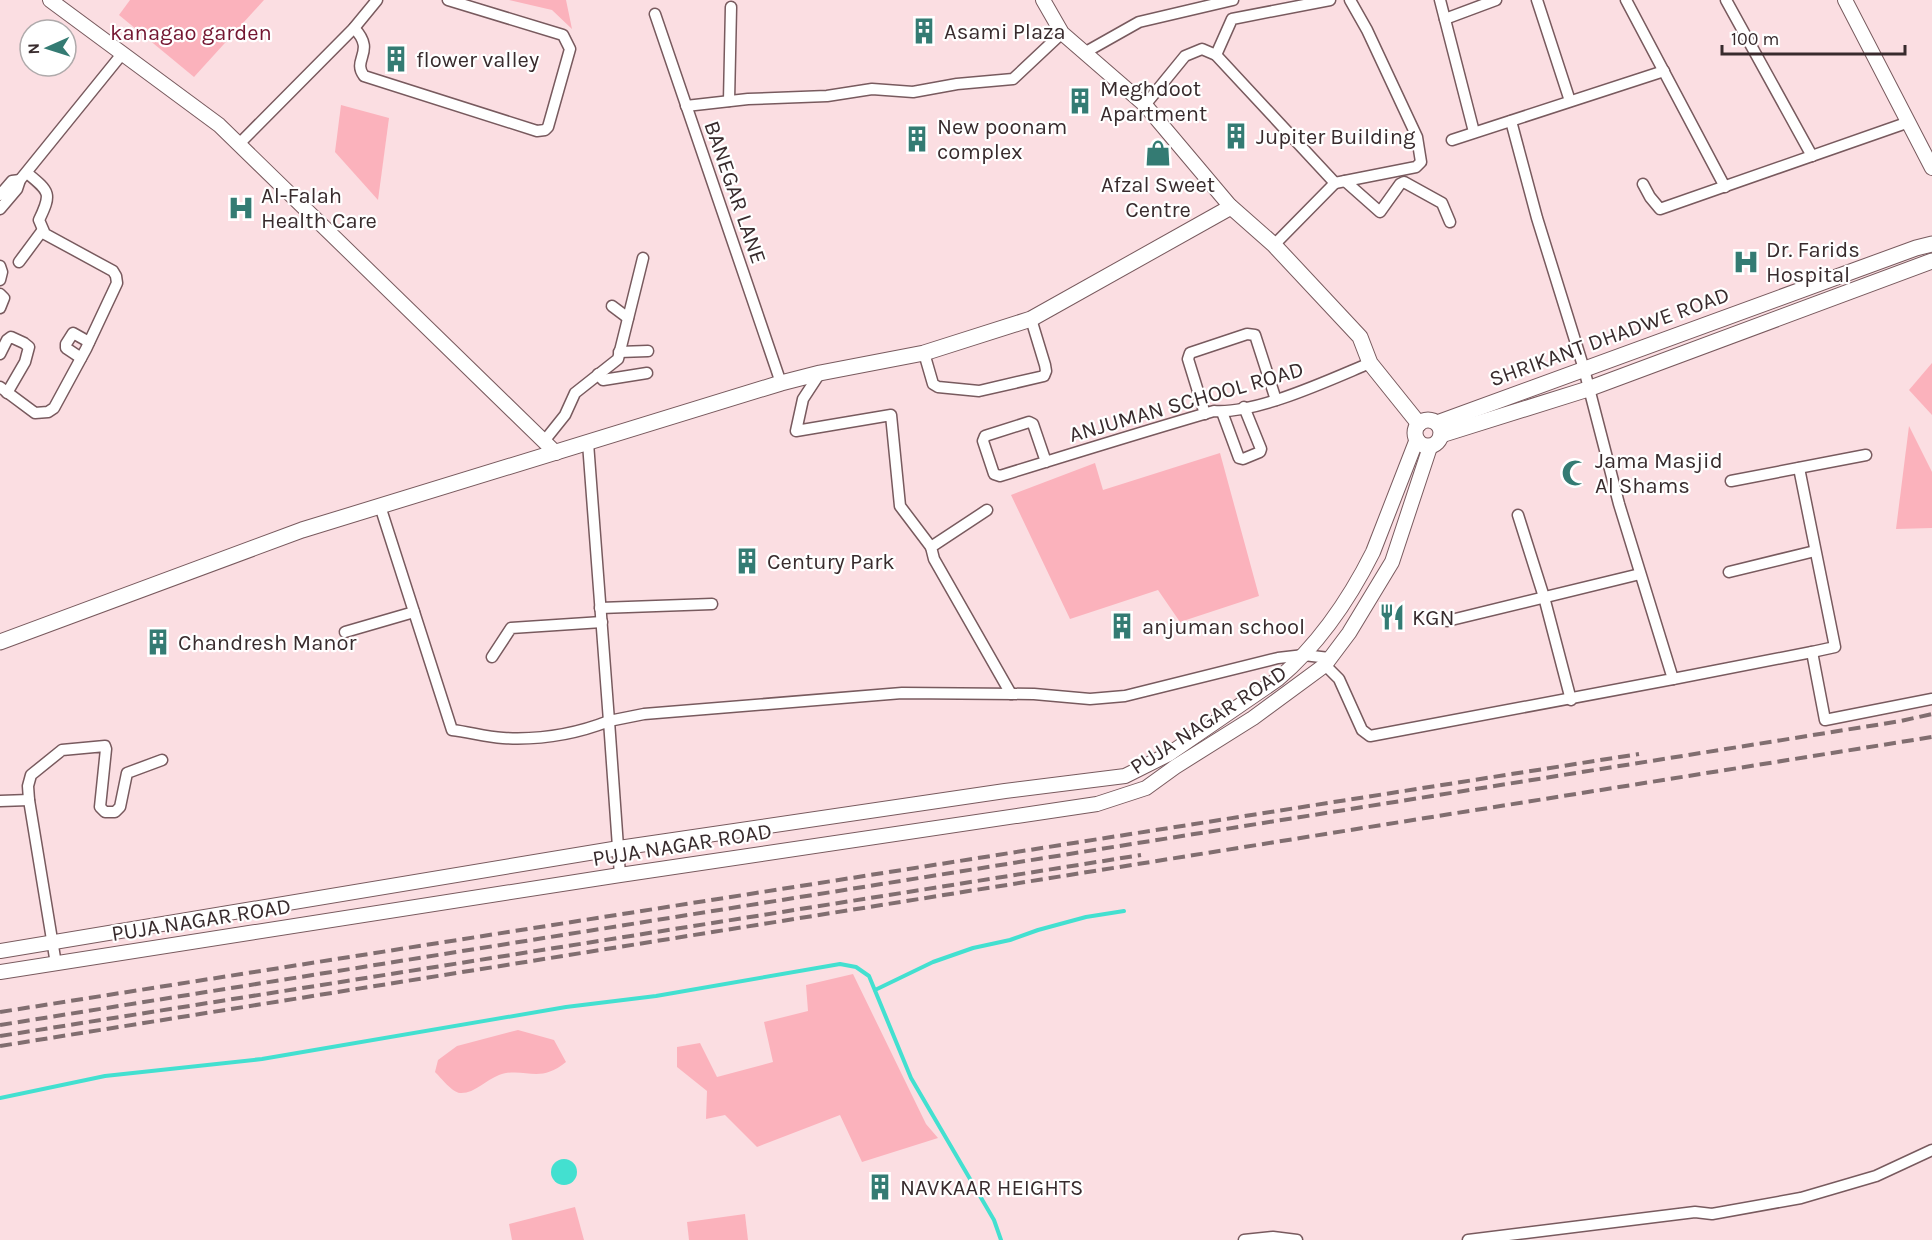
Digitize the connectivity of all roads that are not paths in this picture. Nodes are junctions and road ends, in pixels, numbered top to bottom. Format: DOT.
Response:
graph roads {
  1 [pos="50,0"];
  2 [pos="377,0"];
  3 [pos="448,0"];
  4 [pos="1043,0"];
  5 [pos="1233,0"];
  6 [pos="1330,0"];
  7 [pos="1350,0"];
  8 [pos="1440,0"];
  9 [pos="1496,0"];
  10 [pos="1537,0"];
  11 [pos="1626,0"];
  12 [pos="1726,0"];
  13 [pos="1845,0"];
  14 [pos="1209,3"];
  15 [pos="731,7"];
  16 [pos="655,14"];
  17 [pos="1445,19"];
  18 [pos="354,28"];
  19 [pos="1062,33"];
  20 [pos="1084,53"];
  21 [pos="122,54"];
  22 [pos="1216,55"];
  23 [pos="1664,71"];
  24 [pos="729,101"];
  25 [pos="1570,101"];
  26 [pos="1145,105"];
  27 [pos="686,106"];
  28 [pos="1511,121"];
  29 [pos="1909,122"];
  30 [pos="1474,132"];
  31 [pos="1452,140"];
  32 [pos="239,144"];
  33 [pos="1812,156"];
  34 [pos="1932,168"];
  35 [pos="23,177"];
  36 [pos="1340,182"];
  37 [pos="1643,184"];
  38 [pos="1725,187"];
  39 [pos="0,195"];
  40 [pos="1231,207"];
  41 [pos="0,209"];
  42 [pos="1450,222"];
  43 [pos="42,231"];
  44 [pos="1932,244"];
  45 [pos="1274,245"];
  46 [pos="643,258"];
  47 [pos="1932,261"];
  48 [pos="19,262"];
  49 [pos="0,266"];
  50 [pos="0,280"];
  51 [pos="0,294"];
  52 [pos="612,306"];
  53 [pos="0,308"];
  54 [pos="628,318"];
  55 [pos="1031,319"];
  56 [pos="89,342"];
  57 [pos="648,351"];
  58 [pos="619,352"];
  59 [pos="924,353"];
  60 [pos="0,354"];
  61 [pos="81,358"];
  62 [pos="1370,363"];
  63 [pos="1584,369"];
  64 [pos="647,373"];
  65 [pos="820,373"];
  66 [pos="598,379"];
  67 [pos="781,383"];
  68 [pos="1588,389"];
  69 [pos="4,390"];
  70 [pos="1276,400"];
  71 [pos="1244,407"];
  72 [pos="1222,412"];
  73 [pos="1205,414"];
  74 [pos="1439,429"];
  75 [pos="1418,432"];
  76 [pos="545,440"];
  77 [pos="588,443"];
  78 [pos="1431,447"];
  79 [pos="556,453"];
  80 [pos="1866,455"];
  81 [pos="1046,462"];
  82 [pos="1799,468"];
  83 [pos="1731,482"];
  84 [pos="380,506"];
  85 [pos="987,510"];
  86 [pos="1518,515"];
  87 [pos="931,547"];
  88 [pos="1815,551"];
  89 [pos="1729,572"];
  90 [pos="1640,574"];
  91 [pos="1544,597"];
  92 [pos="712,604"];
  93 [pos="600,608"];
  94 [pos="414,612"];
  95 [pos="1446,621"];
  96 [pos="602,622"];
  97 [pos="345,632"];
  98 [pos="0,642"];
  99 [pos="1812,652"];
  100 [pos="1304,655"];
  101 [pos="492,657"];
  102 [pos="1327,662"];
  103 [pos="1673,680"];
  104 [pos="1011,694"];
  105 [pos="1932,699"];
  106 [pos="1571,700"];
  107 [pos="609,721"];
  108 [pos="162,760"];
  109 [pos="1104,779"];
  110 [pos="29,800"];
  111 [pos="0,801"];
  112 [pos="1106,801"];
  113 [pos="619,848"];
  114 [pos="620,875"];
  115 [pos="53,942"];
  116 [pos="0,951"];
  117 [pos="56,964"];
  118 [pos="0,972"];
  119 [pos="1932,1150"];
  120 [pos="1244,1240"];
  121 [pos="1297,1240"];
  122 [pos="1468,1240"];
  1 -- 21 [label="street"];
  2 -- 18 [label="street"];
  3 -- 18 [label="street"];
  4 -- 19 [label="street"];
  5 -- 14 [label="street"];
  6 -- 22 [label="street"];
  7 -- 36 [label="street"];
  8 -- 17 [label="street"];
  9 -- 17 [label="street"];
  10 -- 25 [label="street"];
  11 -- 23 [label="street"];
  12 -- 33 [label="street"];
  13 -- 29 [label="street"];
  14 -- 20 [label="street"];
  15 -- 24 [label="street"];
  16 -- 27 [label="street, BANEGAR LANE"];
  17 -- 30 [label="street"];
  18 -- 32 [label="street"];
  19 -- 20 [label="street"];
  19 -- 24 [label="street"];
  20 -- 26 [label="street"];
  21 -- 32 [label="street"];
  21 -- 35 [label="street"];
  22 -- 26 [label="street"];
  22 -- 36 [label="street"];
  23 -- 25 [label="street"];
  23 -- 38 [label="street"];
  24 -- 27 [label="street"];
  25 -- 28 [label="street"];
  26 -- 40 [label="street"];
  27 -- 67 [label="street, BANEGAR LANE"];
  28 -- 30 [label="street"];
  28 -- 63 [label="street"];
  29 -- 33 [label="street"];
  29 -- 34 [label="street"];
  30 -- 31 [label="street"];
  32 -- 76 [label="street"];
  33 -- 38 [label="street"];
  35 -- 39 [label="street"];
  35 -- 41 [label="street"];
  35 -- 43 [label="street"];
  36 -- 42 [label="street"];
  36 -- 45 [label="street"];
  37 -- 38 [label="street"];
  40 -- 45 [label="main road"];
  40 -- 55 [label="main road"];
  43 -- 48 [label="street"];
  43 -- 56 [label="street"];
  44 -- 63 [label="main road, SHRIKANT DHADWE ROAD"];
  45 -- 62 [label="main road"];
  46 -- 54 [label="street"];
  47 -- 68 [label="main road, SHRIKANT DHADWE ROAD"];
  49 -- 50 [label="street"];
  51 -- 53 [label="street"];
  52 -- 54 [label="street"];
  54 -- 58 [label="street"];
  55 -- 59 [label="main road"];
  55 -- 59 [label="street"];
  56 -- 61 [label="street"];
  56 -- 61 [label="street"];
  57 -- 58 [label="street"];
  58 -- 66 [label="street"];
  59 -- 65 [label="main road"];
  60 -- 69 [label="street"];
  61 -- 69 [label="street"];
  62 -- 70 [label="street, ANJUMAN SCHOOL ROAD"];
  62 -- 75 [label="main road"];
  63 -- 68 [label="street"];
  63 -- 74 [label="main road, SHRIKANT DHADWE ROAD"];
  64 -- 66 [label="street"];
  65 -- 67 [label="main road"];
  65 -- 87 [label="street"];
  66 -- 76 [label="street"];
  67 -- 77 [label="main road"];
  68 -- 74 [label="main road, SHRIKANT DHADWE ROAD"];
  68 -- 90 [label="street"];
  70 -- 71 [label="street, ANJUMAN SCHOOL ROAD"];
  70 -- 73 [label="street"];
  71 -- 72 [label="street, ANJUMAN SCHOOL ROAD"];
  71 -- 72 [label="street"];
  72 -- 73 [label="street, ANJUMAN SCHOOL ROAD"];
  73 -- 81 [label="street, ANJUMAN SCHOOL ROAD"];
  74 -- 75 [label="main road"];
  74 -- 78 [label="main road"];
  75 -- 78 [label="main road"];
  75 -- 100 [label="street, PUJA NAGAR ROAD"];
  76 -- 79 [label="street"];
  77 -- 79 [label="main road"];
  77 -- 93 [label="street"];
  78 -- 102 [label="street, PUJA NAGAR ROAD"];
  79 -- 84 [label="main road"];
  80 -- 82 [label="street"];
  81 -- 81 [label="street, ANJUMAN SCHOOL ROAD"];
  82 -- 83 [label="street"];
  82 -- 88 [label="street"];
  84 -- 94 [label="street"];
  84 -- 98 [label="main road"];
  85 -- 87 [label="street"];
  86 -- 91 [label="street"];
  87 -- 104 [label="street"];
  88 -- 89 [label="street"];
  88 -- 99 [label="street"];
  90 -- 91 [label="street"];
  90 -- 103 [label="street"];
  91 -- 95 [label="street"];
  91 -- 106 [label="street"];
  92 -- 93 [label="street"];
  93 -- 96 [label="street"];
  94 -- 97 [label="street"];
  94 -- 107 [label="street, PUJA NAGAR ROAD"];
  96 -- 101 [label="street"];
  96 -- 107 [label="street"];
  99 -- 103 [label="street"];
  99 -- 105 [label="street"];
  100 -- 102 [label="street, PUJA NAGAR ROAD"];
  100 -- 104 [label="street, PUJA NAGAR ROAD"];
  100 -- 109 [label="street, PUJA NAGAR ROAD"];
  102 -- 106 [label="street"];
  102 -- 112 [label="street, PUJA NAGAR ROAD"];
  103 -- 106 [label="street"];
  104 -- 107 [label="street, PUJA NAGAR ROAD"];
  107 -- 113 [label="street"];
  108 -- 110 [label="street"];
  109 -- 112 [label="street"];
  109 -- 113 [label="street, PUJA NAGAR ROAD"];
  110 -- 111 [label="street"];
  110 -- 115 [label="street"];
  112 -- 114 [label="street, PUJA NAGAR ROAD"];
  113 -- 114 [label="street"];
  113 -- 115 [label="street, PUJA NAGAR ROAD"];
  114 -- 117 [label="street, PUJA NAGAR ROAD"];
  115 -- 116 [label="street, PUJA NAGAR ROAD"];
  115 -- 117 [label="street"];
  117 -- 118 [label="street, PUJA NAGAR ROAD"];
  119 -- 122 [label="street"];
  120 -- 121 [label="street"];
}
